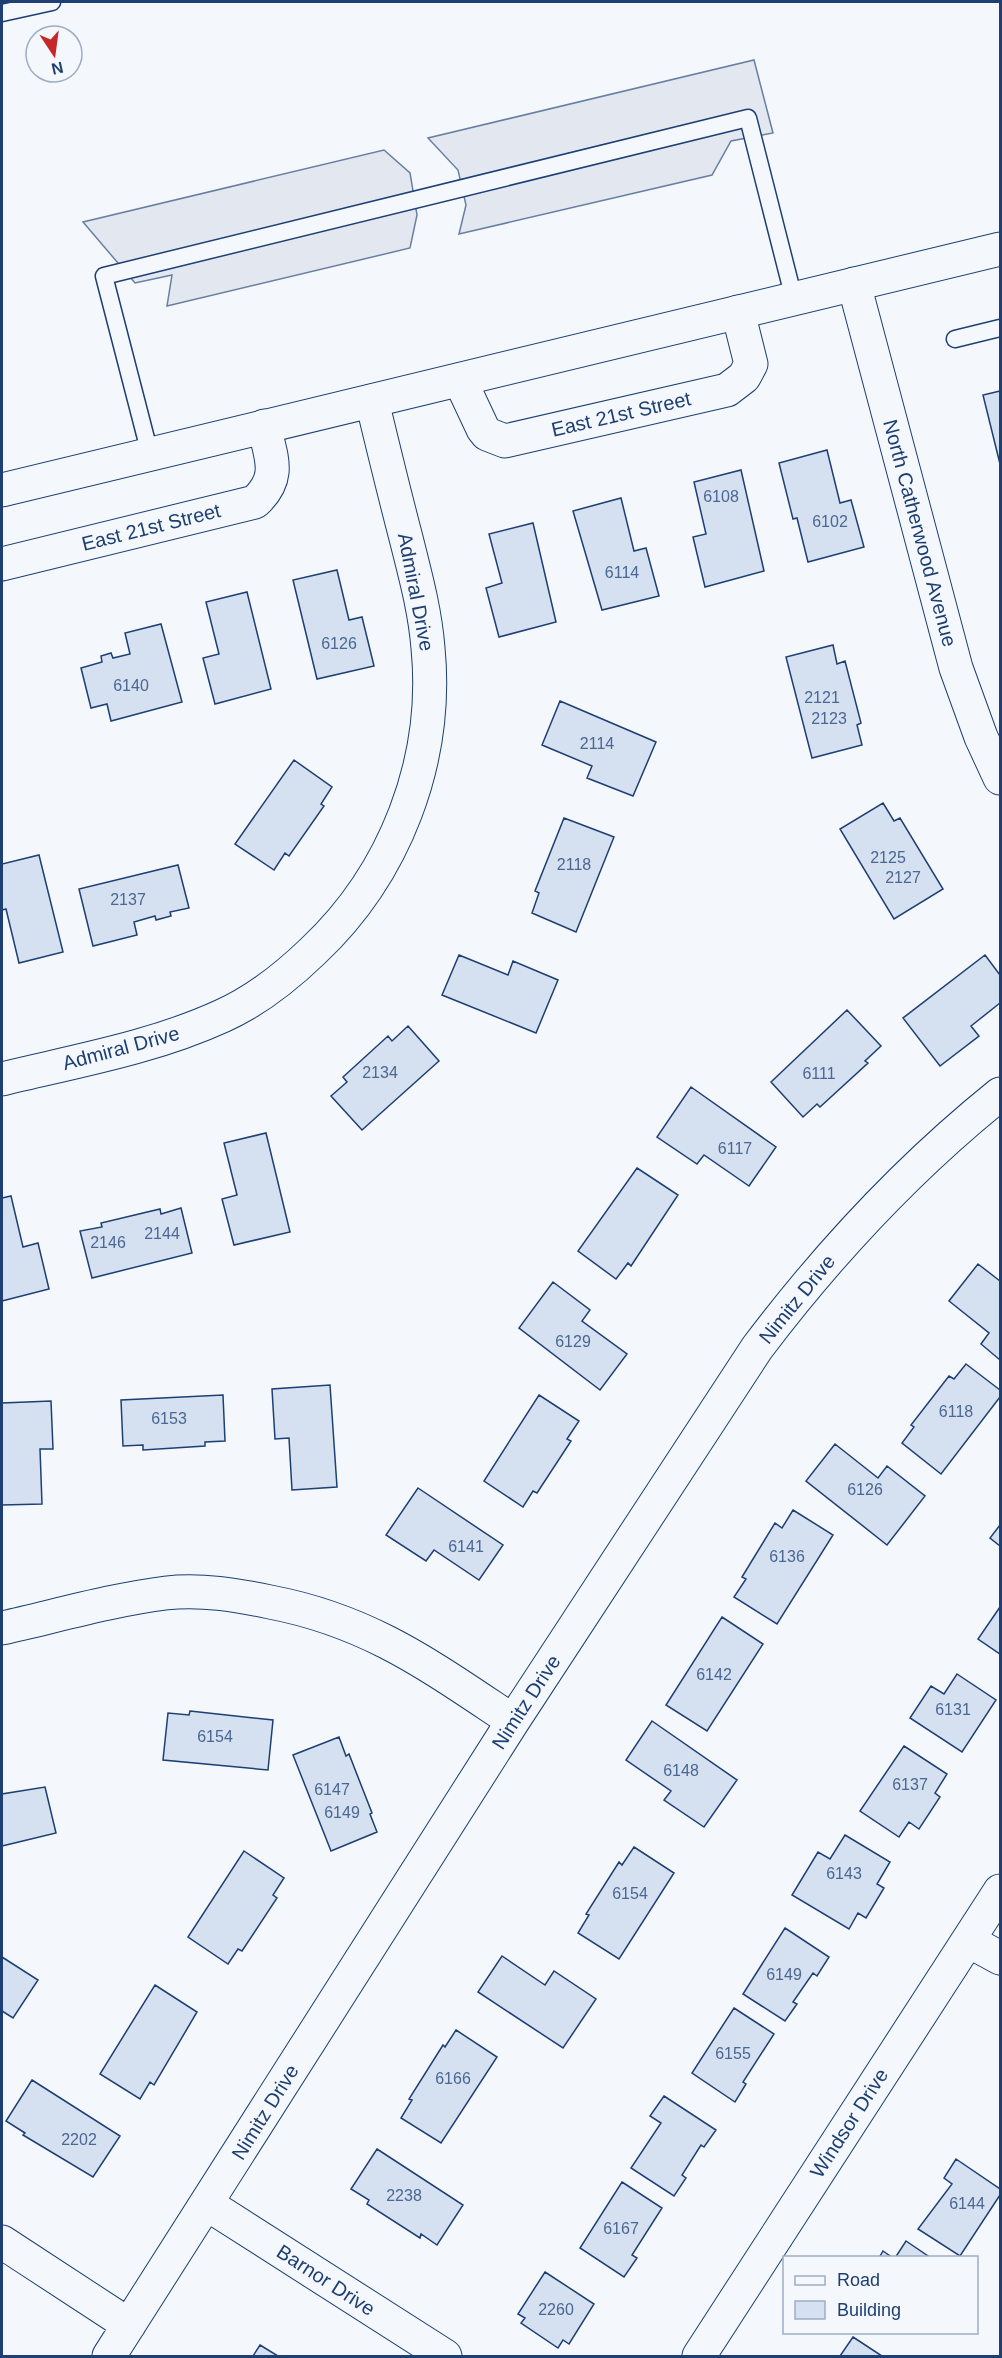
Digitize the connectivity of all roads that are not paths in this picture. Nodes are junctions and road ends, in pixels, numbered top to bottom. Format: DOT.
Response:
graph roads {
  1 [pos="52,2"];
  2 [pos="2,13"];
  3 [pos="1000,249"];
  4 [pos="854,284"];
  5 [pos="794,299"];
  6 [pos="738,312"];
  7 [pos="1000,328"];
  8 [pos="955,339"];
  9 [pos="460,380"];
  10 [pos="372,401"];
  11 [pos="264,426"];
  12 [pos="150,454"];
  13 [pos="2,490"];
  14 [pos="2,564"];
  15 [pos="1000,778"];
  16 [pos="2,1079"];
  17 [pos="1000,1094"];
  18 [pos="2,1628"];
  19 [pos="513,1721"];
  20 [pos="1000,1891"];
  21 [pos="969,1941"];
  22 [pos="1000,1958"];
  23 [pos="207,2204"];
  24 [pos="2,2242"];
  25 [pos="129,2325"];
  26 [pos="109,2356"];
  27 [pos="445,2356"];
  28 [pos="699,2356"];
  1 -- 2 [label="lane"];
  3 -- 4 [label="street"];
  4 -- 5 [label="street"];
  4 -- 15 [label="street, North Catherwood Avenue"];
  5 -- 6 [label="street"];
  5 -- 12 [label="lane"];
  6 -- 9 [label="street"];
  6 -- 9 [label="street, East 21st Street"];
  7 -- 8 [label="lane"];
  9 -- 10 [label="street"];
  10 -- 11 [label="street"];
  10 -- 16 [label="street, Admiral Drive"];
  11 -- 12 [label="street"];
  11 -- 14 [label="street, East 21st Street"];
  12 -- 13 [label="street"];
  17 -- 19 [label="street, Nimitz Drive"];
  18 -- 19 [label="street"];
  19 -- 23 [label="street, Nimitz Drive"];
  20 -- 21 [label="street, Windsor Drive"];
  21 -- 22 [label="street"];
  21 -- 28 [label="street, Windsor Drive"];
  23 -- 25 [label="street, Nimitz Drive"];
  23 -- 27 [label="street, Barnor Drive"];
  24 -- 25 [label="street"];
  25 -- 26 [label="street, Nimitz Drive"];
}
